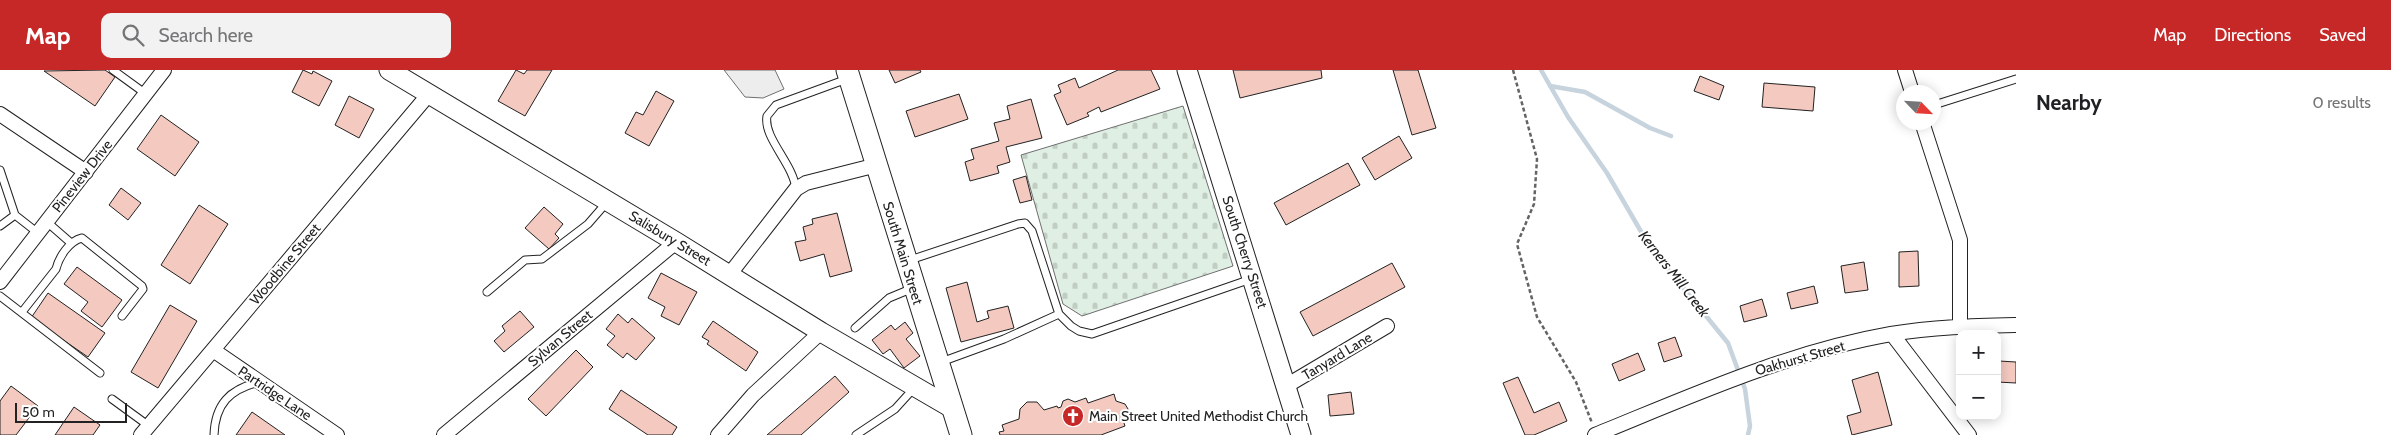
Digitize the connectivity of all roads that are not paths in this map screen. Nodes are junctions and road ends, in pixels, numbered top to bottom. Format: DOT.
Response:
graph roads {
  1 [pos="113,70"];
  2 [pos="164,70"];
  3 [pos="389,70"];
  4 [pos="1188,70"];
  5 [pos="1905,70"];
  6 [pos="848,74"];
  7 [pos="2016,79"];
  8 [pos="1910,85"];
  9 [pos="146,94"];
  10 [pos="429,94"];
  11 [pos="1941,103"];
  12 [pos="0,114"];
  13 [pos="1925,130"];
  14 [pos="877,165"];
  15 [pos="0,170"];
  16 [pos="86,172"];
  17 [pos="796,189"];
  18 [pos="608,201"];
  19 [pos="15,215"];
  20 [pos="0,226"];
  21 [pos="43,227"];
  22 [pos="676,242"];
  23 [pos="72,243"];
  24 [pos="906,261"];
  25 [pos="729,275"];
  26 [pos="1253,278"];
  27 [pos="0,282"];
  28 [pos="914,288"];
  29 [pos="487,292"];
  30 [pos="0,296"];
  31 [pos="22,312"];
  32 [pos="1059,314"];
  33 [pos="122,316"];
  34 [pos="2016,325"];
  35 [pos="1387,326"];
  36 [pos="1960,327"];
  37 [pos="855,328"];
  38 [pos="820,332"];
  39 [pos="1892,334"];
  40 [pos="213,350"];
  41 [pos="937,364"];
  42 [pos="100,373"];
  43 [pos="259,382"];
  44 [pos="1286,386"];
  45 [pos="915,387"];
  46 [pos="112,399"];
  47 [pos="950,407"];
  48 [pos="1593,429"];
  49 [pos="145,430"];
  50 [pos="214,435"];
  51 [pos="337,435"];
  52 [pos="444,435"];
  53 [pos="718,435"];
  54 [pos="856,435"];
  55 [pos="961,435"];
  56 [pos="1301,435"];
  57 [pos="1969,435"];
  1 -- 9 [label="lane"];
  2 -- 9 [label="street, Pineview Drive"];
  3 -- 10 [label="main road, Salisbury Street"];
  4 -- 26 [label="main road, South Cherry Street"];
  5 -- 8 [label="street"];
  6 -- 14 [label="main road, South Main Street"];
  6 -- 17 [label="lane"];
  7 -- 11 [label="lane"];
  9 -- 16 [label="street, Pineview Drive"];
  10 -- 18 [label="main road, Salisbury Street"];
  10 -- 40 [label="street, Woodbine Street"];
  12 -- 16 [label="street"];
  13 -- 36 [label="street"];
  14 -- 17 [label="street"];
  14 -- 24 [label="main road, South Main Street"];
  15 -- 19 [label="lane"];
  16 -- 21 [label="street, Pineview Drive"];
  17 -- 25 [label="street"];
  18 -- 22 [label="main road, Salisbury Street"];
  18 -- 29 [label="lane"];
  19 -- 20 [label="lane"];
  19 -- 21 [label="lane"];
  21 -- 23 [label="lane"];
  21 -- 27 [label="street, Pineview Drive"];
  22 -- 25 [label="main road, Salisbury Street"];
  22 -- 52 [label="street, Sylvan Street"];
  23 -- 31 [label="lane"];
  23 -- 33 [label="lane"];
  24 -- 28 [label="main road, South Main Street"];
  24 -- 32 [label="lane"];
  25 -- 38 [label="main road, Salisbury Street"];
  26 -- 32 [label="lane"];
  26 -- 44 [label="main road, South Cherry Street"];
  28 -- 37 [label="lane"];
  28 -- 41 [label="main road, South Main Street"];
  30 -- 31 [label="lane"];
  31 -- 42 [label="lane"];
  32 -- 41 [label="lane"];
  34 -- 36 [label="street, Oakhurst Street"];
  35 -- 44 [label="street, Tanyard Lane"];
  36 -- 39 [label="street, Oakhurst Street"];
  38 -- 45 [label="main road, Salisbury Street"];
  38 -- 53 [label="street"];
  39 -- 48 [label="street, Oakhurst Street"];
  39 -- 57 [label="street"];
  40 -- 43 [label="street, Partridge Lane"];
  40 -- 49 [label="street, Woodbine Street"];
  41 -- 47 [label="main road, South Main Street"];
  43 -- 50 [label="lane"];
  43 -- 51 [label="street, Partridge Lane"];
  44 -- 56 [label="main road, South Cherry Street"];
  45 -- 47 [label="main road, Salisbury Street"];
  45 -- 54 [label="lane"];
  46 -- 49 [label="lane"];
  47 -- 55 [label="main road, South Main Street"];
}
